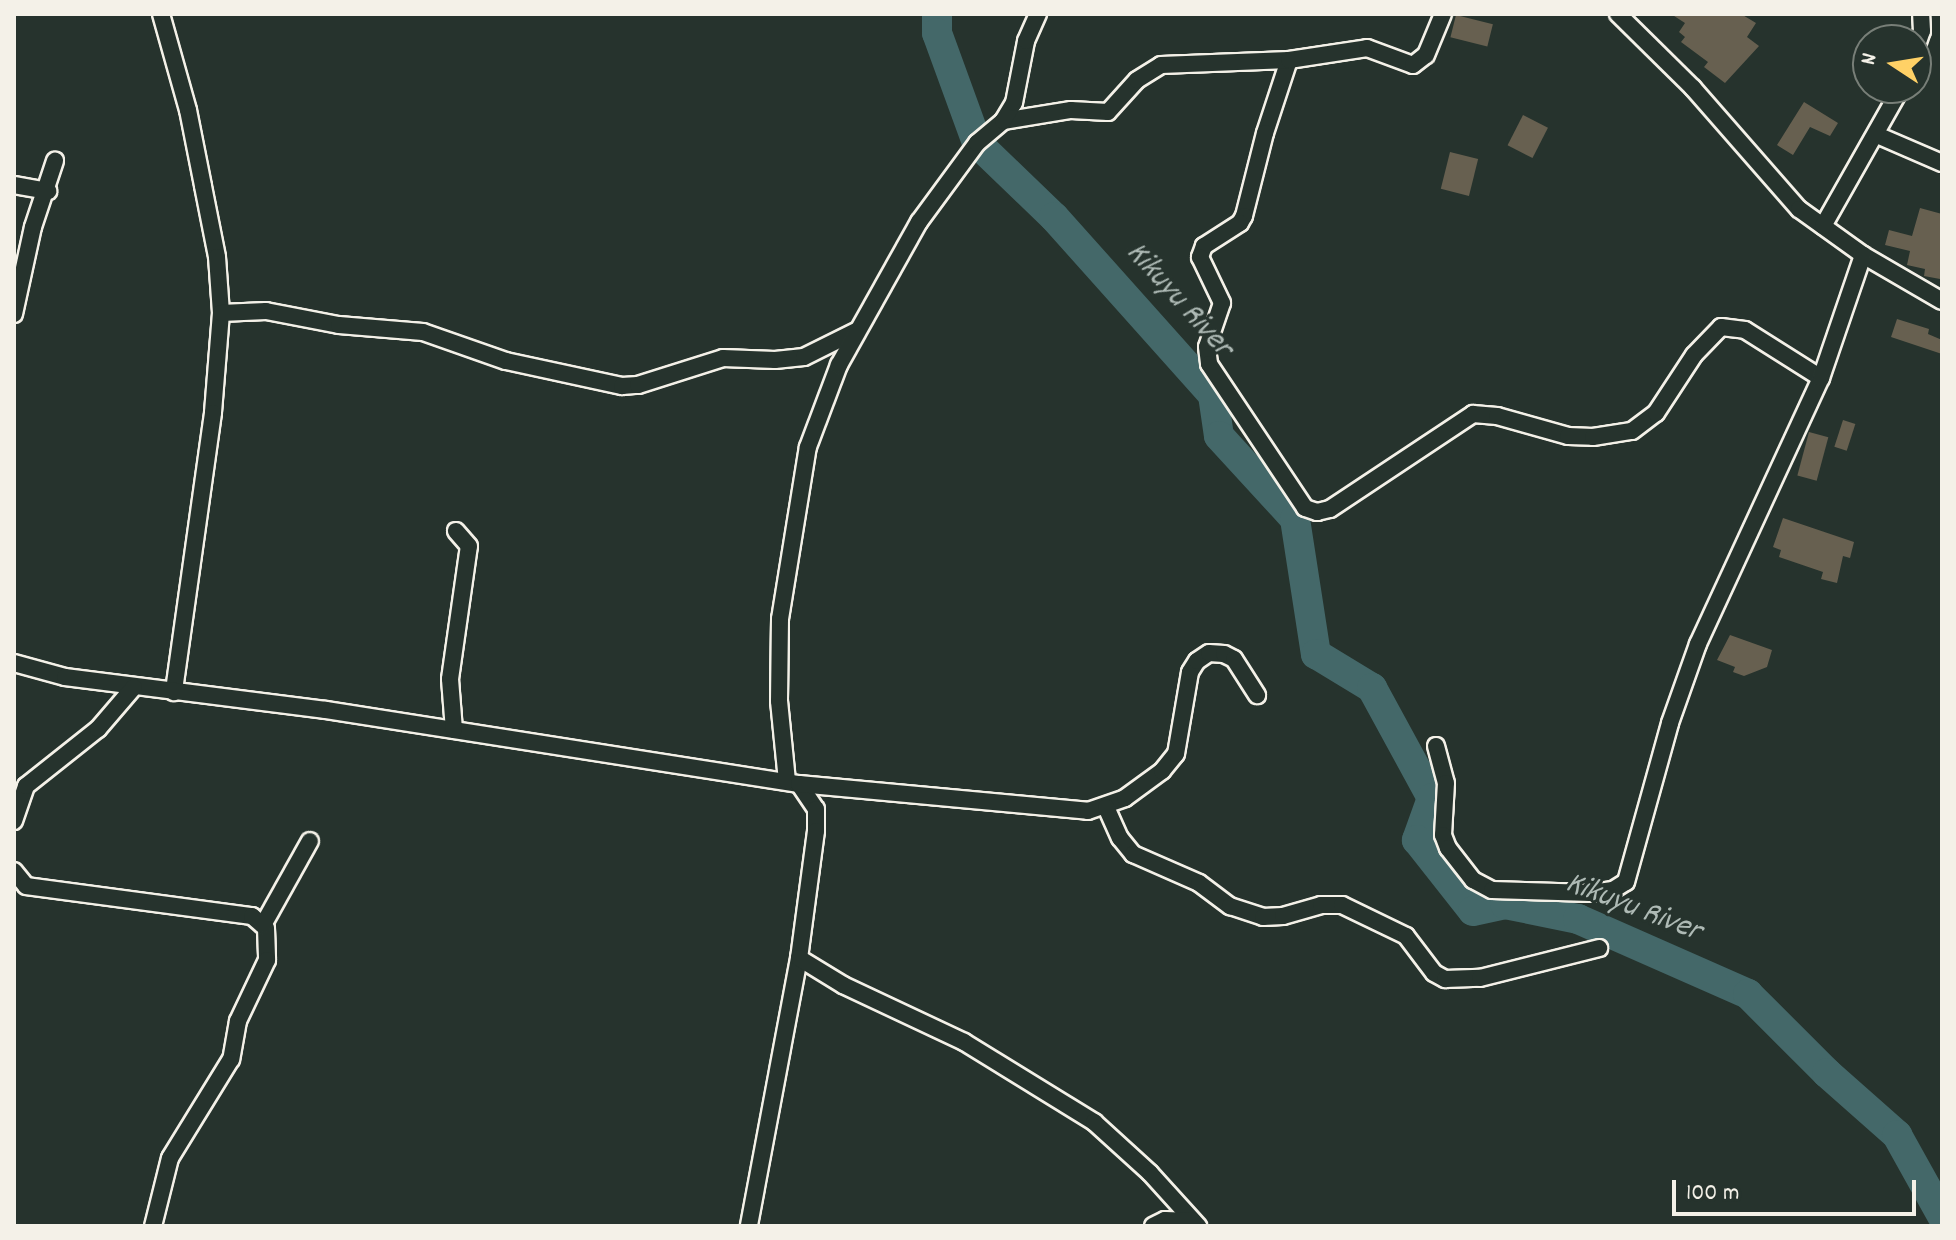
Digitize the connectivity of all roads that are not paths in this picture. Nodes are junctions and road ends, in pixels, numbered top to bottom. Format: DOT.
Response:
graph roads {
  1 [pos="1038,14"];
  2 [pos="1443,14"];
  3 [pos="1618,14"];
  4 [pos="163,15"];
  5 [pos="1289,60"];
  6 [pos="1893,104"];
  7 [pos="1003,121"];
  8 [pos="1877,135"];
  9 [pos="55,161"];
  10 [pos="1942,163"];
  11 [pos="14,185"];
  12 [pos="48,191"];
  13 [pos="1823,226"];
  14 [pos="1863,255"];
  15 [pos="1942,301"];
  16 [pos="221,313"];
  17 [pos="14,314"];
  18 [pos="857,330"];
  19 [pos="1821,378"];
  20 [pos="456,531"];
  21 [pos="14,663"];
  22 [pos="134,687"];
  23 [pos="174,692"];
  24 [pos="1257,695"];
  25 [pos="454,730"];
  26 [pos="1436,746"];
  27 [pos="793,783"];
  28 [pos="1106,807"];
  29 [pos="14,821"];
  30 [pos="310,841"];
  31 [pos="15,874"];
  32 [pos="263,925"];
  33 [pos="1599,948"];
  34 [pos="799,958"];
  35 [pos="1196,1223"];
  36 [pos="153,1226"];
  37 [pos="749,1226"];
  38 [pos="1153,1226"];
  1 -- 7 [label="street"];
  2 -- 5 [label="street"];
  3 -- 13 [label="street"];
  4 -- 16 [label="street"];
  5 -- 7 [label="street"];
  5 -- 19 [label="street"];
  6 -- 8 [label="street"];
  7 -- 18 [label="street"];
  8 -- 10 [label="street"];
  8 -- 13 [label="street"];
  9 -- 12 [label="street"];
  11 -- 12 [label="street"];
  12 -- 17 [label="street"];
  13 -- 14 [label="street"];
  14 -- 15 [label="street"];
  14 -- 19 [label="street"];
  16 -- 18 [label="street"];
  16 -- 23 [label="street"];
  18 -- 27 [label="street"];
  19 -- 26 [label="street"];
  20 -- 25 [label="street"];
  21 -- 22 [label="street"];
  22 -- 23 [label="street"];
  22 -- 29 [label="street"];
  23 -- 25 [label="street"];
  24 -- 28 [label="street"];
  25 -- 27 [label="street"];
  27 -- 28 [label="street"];
  27 -- 34 [label="street"];
  28 -- 33 [label="street"];
  30 -- 32 [label="street"];
  31 -- 32 [label="street"];
  32 -- 36 [label="street"];
  34 -- 35 [label="street"];
  34 -- 37 [label="street"];
  35 -- 38 [label="street"];
}
